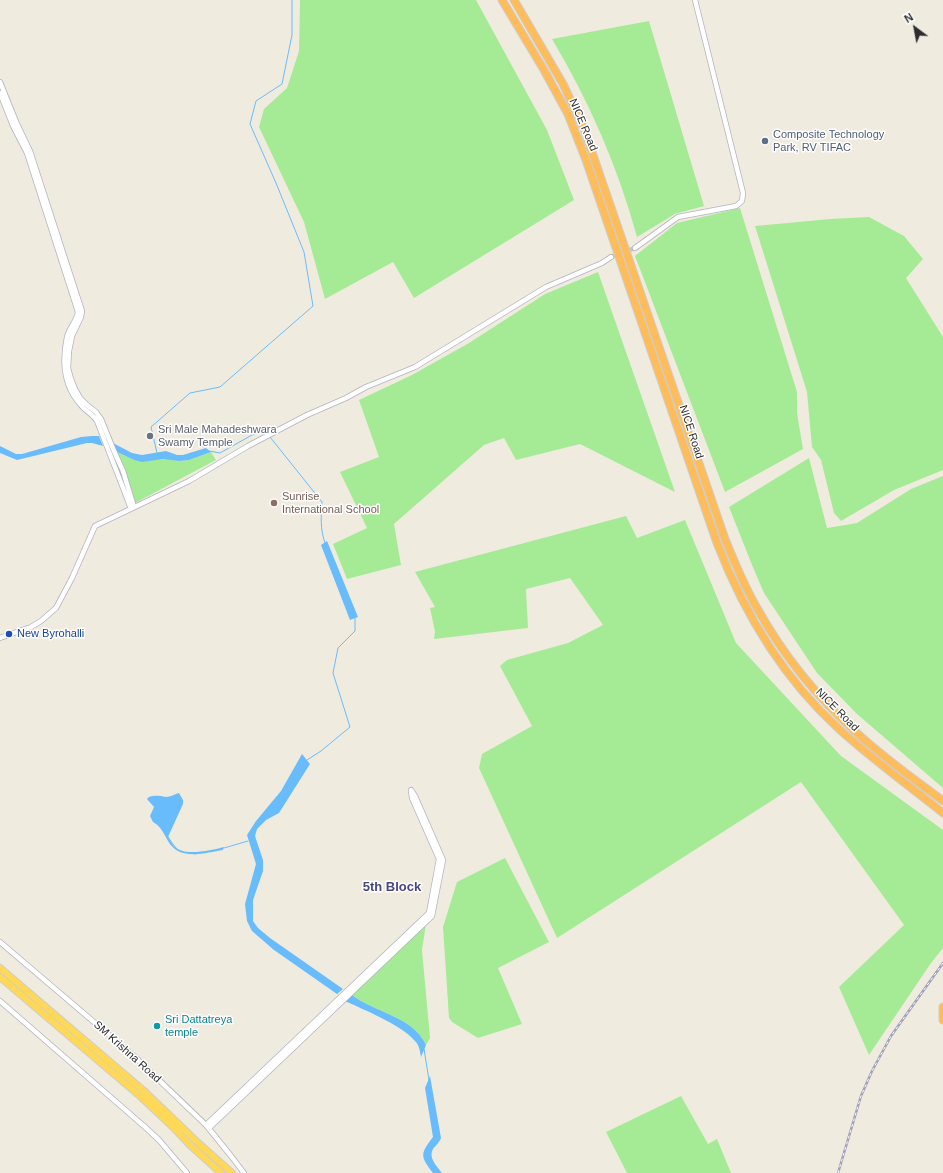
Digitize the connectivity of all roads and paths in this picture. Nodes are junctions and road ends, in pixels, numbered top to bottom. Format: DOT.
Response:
graph roads {
  1 [pos="502,0"];
  2 [pos="514,0"];
  3 [pos="694,0"];
  4 [pos="0,82"];
  5 [pos="0,93"];
  6 [pos="635,248"];
  7 [pos="610,257"];
  8 [pos="104,434"];
  9 [pos="132,508"];
  10 [pos="0,638"];
  11 [pos="943,801"];
  12 [pos="943,813"];
  13 [pos="0,942"];
  14 [pos="0,968"];
  15 [pos="0,977"];
  16 [pos="0,1001"];
  17 [pos="943,1007"];
  18 [pos="943,1020"];
  19 [pos="129,1083"];
  20 [pos="207,1127"];
  21 [pos="183,1133"];
  22 [pos="187,1173"];
  23 [pos="221,1173"];
  24 [pos="232,1173"];
  25 [pos="244,1173"];
  1 -- 12 [label="highway, NICE Road"];
  2 -- 11 [label="highway, NICE Road"];
  3 -- 6 [label="street"];
  4 -- 8 [label="street"];
  5 -- 8 [label="street"];
  7 -- 9 [label="street"];
  8 -- 9 [label="street"];
  9 -- 10 [label="street"];
  13 -- 20 [label="street, SM Krishna Road"];
  14 -- 19 [label="highway, SM Krishna Road"];
  15 -- 19 [label="highway, SM Krishna Road"];
  16 -- 22 [label="street"];
  17 -- 18 [label="highway"];
  19 -- 21 [label="highway, SM Krishna Road"];
  20 -- 20 [label="street"];
  20 -- 25 [label="street, SM Krishna Road"];
  21 -- 23 [label="highway, SM Krishna Road"];
  21 -- 24 [label="highway, SM Krishna Road"];
}
